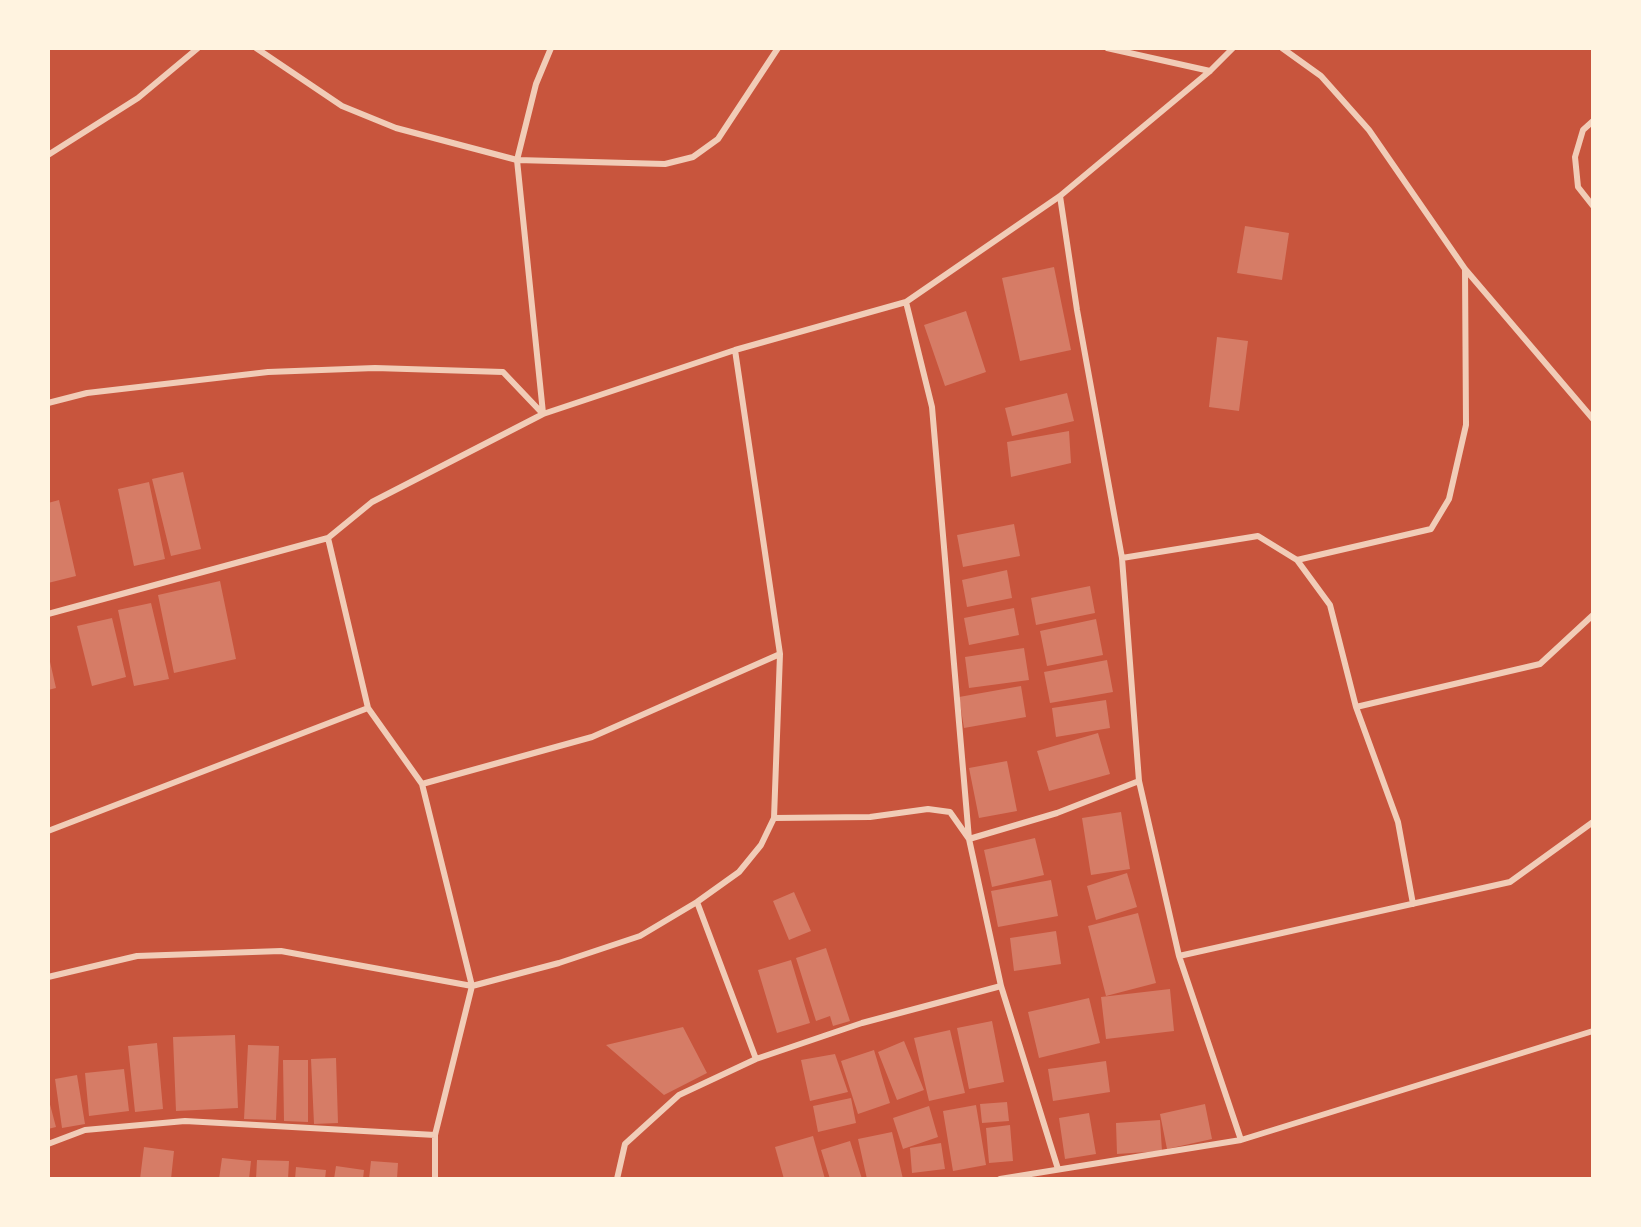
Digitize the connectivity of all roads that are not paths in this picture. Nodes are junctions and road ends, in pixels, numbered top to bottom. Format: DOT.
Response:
graph roads {
  1 [pos="198,48"];
  2 [pos="256,48"];
  3 [pos="551,48"];
  4 [pos="778,48"];
  5 [pos="1107,48"];
  6 [pos="1233,48"];
  7 [pos="1282,48"];
  8 [pos="1210,71"];
  9 [pos="1593,121"];
  10 [pos="48,155"];
  11 [pos="517,160"];
  12 [pos="1060,196"];
  13 [pos="1593,206"];
  14 [pos="1465,269"];
  15 [pos="906,302"];
  16 [pos="735,351"];
  17 [pos="48,403"];
  18 [pos="543,414"];
  19 [pos="1593,419"];
  20 [pos="328,538"];
  21 [pos="1122,558"];
  22 [pos="1298,560"];
  23 [pos="48,614"];
  24 [pos="1593,615"];
  25 [pos="780,654"];
  26 [pos="1356,707"];
  27 [pos="368,708"];
  28 [pos="1139,782"];
  29 [pos="422,784"];
  30 [pos="774,818"];
  31 [pos="1593,822"];
  32 [pos="48,831"];
  33 [pos="969,839"];
  34 [pos="697,902"];
  35 [pos="1413,904"];
  36 [pos="1179,956"];
  37 [pos="48,977"];
  38 [pos="472,986"];
  39 [pos="1002,986"];
  40 [pos="1593,1031"];
  41 [pos="756,1059"];
  42 [pos="435,1135"];
  43 [pos="1241,1140"];
  44 [pos="48,1144"];
  45 [pos="1058,1169"];
  46 [pos="435,1179"];
  47 [pos="617,1179"];
  48 [pos="1000,1179"];
  1 -- 10 [label="street"];
  2 -- 11 [label="street"];
  3 -- 11 [label="street"];
  4 -- 11 [label="street"];
  5 -- 8 [label="street"];
  6 -- 8 [label="street"];
  7 -- 14 [label="street"];
  8 -- 12 [label="street"];
  9 -- 13 [label="street"];
  11 -- 18 [label="street"];
  12 -- 15 [label="street"];
  12 -- 21 [label="street"];
  14 -- 19 [label="street"];
  14 -- 22 [label="street"];
  15 -- 16 [label="street"];
  15 -- 33 [label="street"];
  16 -- 18 [label="street"];
  16 -- 25 [label="street"];
  17 -- 18 [label="street"];
  18 -- 20 [label="street"];
  20 -- 23 [label="street"];
  20 -- 27 [label="street"];
  21 -- 22 [label="street"];
  21 -- 28 [label="street"];
  22 -- 26 [label="street"];
  24 -- 26 [label="street"];
  25 -- 29 [label="street"];
  25 -- 30 [label="street"];
  26 -- 35 [label="street"];
  27 -- 29 [label="street"];
  27 -- 32 [label="street"];
  28 -- 33 [label="street"];
  28 -- 36 [label="street"];
  29 -- 38 [label="street"];
  30 -- 33 [label="street"];
  30 -- 34 [label="street"];
  31 -- 35 [label="street"];
  33 -- 39 [label="street"];
  34 -- 38 [label="street"];
  34 -- 41 [label="street"];
  35 -- 36 [label="street"];
  36 -- 43 [label="street"];
  37 -- 38 [label="street"];
  38 -- 42 [label="street"];
  39 -- 41 [label="street"];
  39 -- 45 [label="street"];
  40 -- 43 [label="street"];
  41 -- 47 [label="street"];
  42 -- 44 [label="street"];
  42 -- 46 [label="street"];
  43 -- 45 [label="street"];
  45 -- 48 [label="street"];
}
